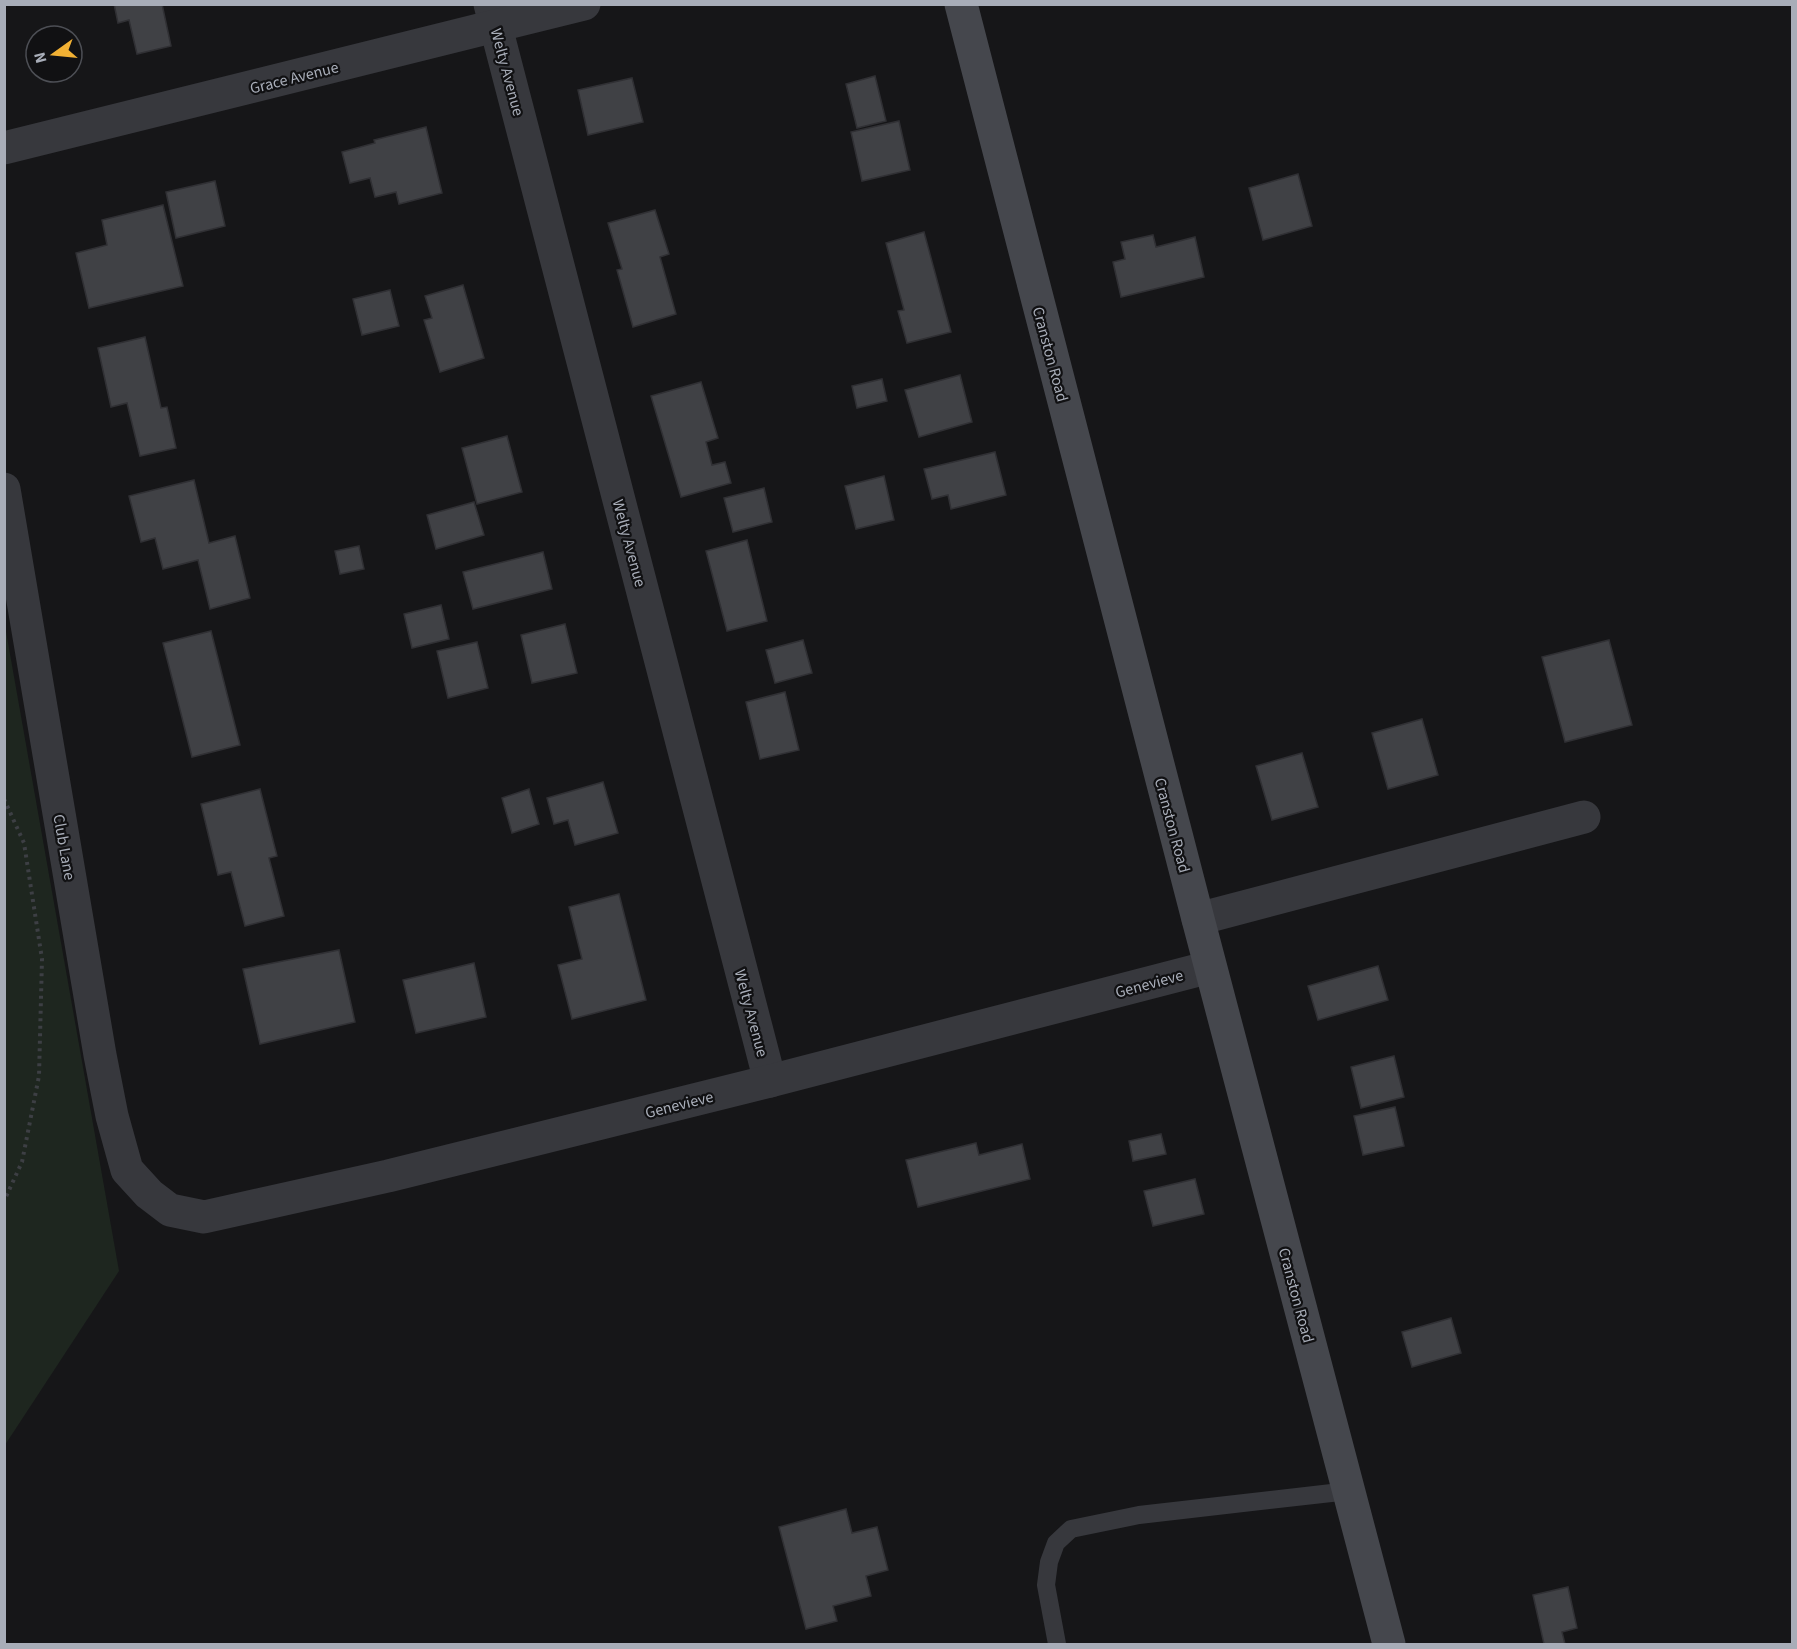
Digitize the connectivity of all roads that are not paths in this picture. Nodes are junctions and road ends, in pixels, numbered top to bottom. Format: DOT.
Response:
graph roads {
  1 [pos="584,4"];
  2 [pos="961,4"];
  3 [pos="493,16"];
  4 [pos="4,148"];
  5 [pos="4,489"];
  6 [pos="1584,817"];
  7 [pos="1198,919"];
  8 [pos="1210,967"];
  9 [pos="770,1081"];
  10 [pos="149,1194"];
  11 [pos="1349,1491"];
  12 [pos="1057,1644"];
  13 [pos="1389,1644"];
  1 -- 3 [label="street, Grace Avenue"];
  2 -- 7 [label="street, Cranston Road"];
  3 -- 4 [label="street, Grace Avenue"];
  3 -- 9 [label="street, Welty Avenue"];
  5 -- 10 [label="street, Club Lane"];
  6 -- 7 [label="street"];
  7 -- 8 [label="street, Cranston Road"];
  8 -- 9 [label="street, Genevieve"];
  8 -- 11 [label="street, Cranston Road"];
  9 -- 10 [label="street, Genevieve"];
  11 -- 12 [label="lane"];
  11 -- 13 [label="street, Cranston Road"];
}
